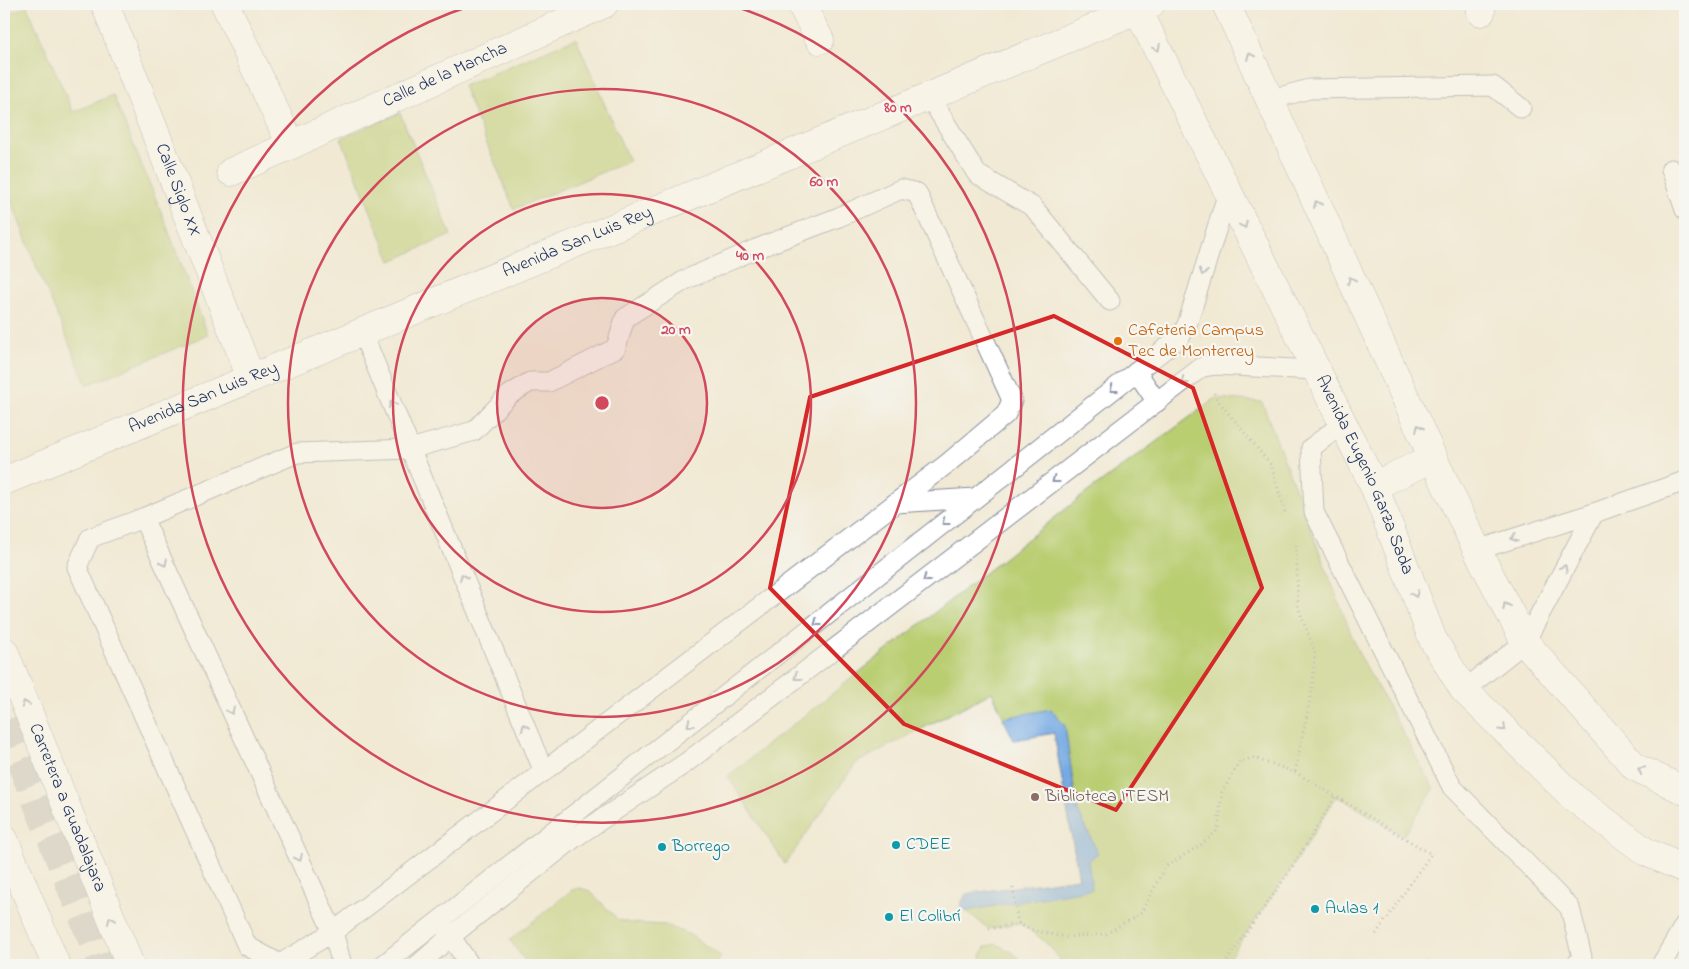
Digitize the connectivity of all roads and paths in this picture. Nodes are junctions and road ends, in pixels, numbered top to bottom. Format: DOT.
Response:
graph roads {
  1 [pos="105,4"];
  2 [pos="225,4"];
  3 [pos="801,4"];
  4 [pos="1226,4"];
  5 [pos="600,5"];
  6 [pos="1141,6"];
  7 [pos="820,40"];
  8 [pos="929,96"];
  9 [pos="1270,100"];
  10 [pos="1521,108"];
  11 [pos="291,145"];
  12 [pos="1671,169"];
  13 [pos="231,172"];
  14 [pos="1228,192"];
  15 [pos="1685,210"];
  16 [pos="1110,301"];
  17 [pos="362,332"];
  18 [pos="1202,367"];
  19 [pos="1316,370"];
  20 [pos="1136,371"];
  21 [pos="251,378"];
  22 [pos="1157,402"];
  23 [pos="1342,424"];
  24 [pos="410,449"];
  25 [pos="1432,458"];
  26 [pos="1685,481"];
  27 [pos="4,482"];
  28 [pos="1374,486"];
  29 [pos="975,498"];
  30 [pos="895,503"];
  31 [pos="1594,513"];
  32 [pos="143,518"];
  33 [pos="1289,520"];
  34 [pos="1296,542"];
  35 [pos="1477,550"];
  36 [pos="1525,642"];
  37 [pos="4,651"];
  38 [pos="1464,690"];
  39 [pos="544,772"];
  40 [pos="1295,772"];
  41 [pos="1685,791"];
  42 [pos="1343,799"];
  43 [pos="4,840"];
  44 [pos="1685,869"];
  45 [pos="1014,888"];
  46 [pos="440,921"];
  47 [pos="1018,923"];
  48 [pos="1685,924"];
  49 [pos="989,929"];
  50 [pos="333,932"];
  51 [pos="451,936"];
  52 [pos="1374,938"];
  53 [pos="1428,961"];
  54 [pos="280,964"];
  55 [pos="56,965"];
  56 [pos="130,965"];
  57 [pos="342,965"];
  58 [pos="383,965"];
  59 [pos="418,965"];
  60 [pos="470,965"];
  61 [pos="1224,965"];
  62 [pos="1434,965"];
  63 [pos="1576,965"];
  64 [pos="1661,965"];
  1 -- 21 [label="main road, Calle Siglo XX"];
  2 -- 11 [label="main road"];
  3 -- 7 [label="main road"];
  9 -- 4 [label="main road, one-way"];
  5 -- 11 [label="main road, Calle de la Mancha"];
  6 -- 8 [label="main road, Avenida San Luis Rey"];
  6 -- 14 [label="main road, Avenida Eugenio Garza Sada, one-way"];
  8 -- 16 [label="lane"];
  8 -- 17 [label="main road, Avenida San Luis Rey"];
  9 -- 10 [label="lane"];
  25 -- 9 [label="main road, one-way"];
  11 -- 13 [label="main road, Calle de la Mancha"];
  12 -- 15 [label="lane"];
  14 -- 19 [label="main road, Avenida Eugenio Garza Sada, one-way"];
  14 -- 20 [label="lane, one-way"];
  17 -- 21 [label="main road, Avenida San Luis Rey"];
  24 -- 17 [label="lane, one-way"];
  18 -- 19 [label="lane"];
  18 -- 22 [label="lane, one-way"];
  18 -- 33 [label="path"];
  19 -- 23 [label="main road, Avenida Eugenio Garza Sada"];
  20 -- 22 [label="lane"];
  20 -- 29 [label="lane, one-way"];
  21 -- 27 [label="main road, Avenida San Luis Rey"];
  22 -- 51 [label="lane, one-way"];
  23 -- 28 [label="main road, Avenida Eugenio Garza Sada"];
  23 -- 63 [label="lane"];
  24 -- 30 [label="lane"];
  24 -- 32 [label="lane"];
  39 -- 24 [label="lane, one-way"];
  25 -- 28 [label="main road"];
  25 -- 35 [label="main road"];
  26 -- 31 [label="lane"];
  28 -- 38 [label="main road, Avenida Eugenio Garza Sada, one-way"];
  29 -- 30 [label="lane"];
  29 -- 46 [label="lane, one-way"];
  30 -- 39 [label="lane"];
  31 -- 35 [label="lane, one-way"];
  36 -- 31 [label="lane, one-way"];
  32 -- 50 [label="lane, one-way"];
  32 -- 54 [label="lane"];
  34 -- 40 [label="path"];
  36 -- 35 [label="main road, one-way"];
  36 -- 38 [label="lane"];
  41 -- 36 [label="main road, one-way"];
  56 -- 37 [label="main road, Carretera a Guadalajara, one-way"];
  38 -- 44 [label="main road, Avenida Eugenio Garza Sada, one-way"];
  39 -- 50 [label="lane"];
  40 -- 42 [label="path"];
  40 -- 47 [label="path"];
  42 -- 52 [label="path"];
  42 -- 61 [label="path"];
  43 -- 55 [label="main road"];
  45 -- 47 [label="path"];
  46 -- 51 [label="lane"];
  46 -- 58 [label="lane"];
  47 -- 49 [label="path"];
  48 -- 64 [label="lane"];
  50 -- 54 [label="lane"];
  50 -- 57 [label="lane"];
  51 -- 59 [label="lane"];
  51 -- 60 [label="lane"];
  53 -- 62 [label="path"];
}
